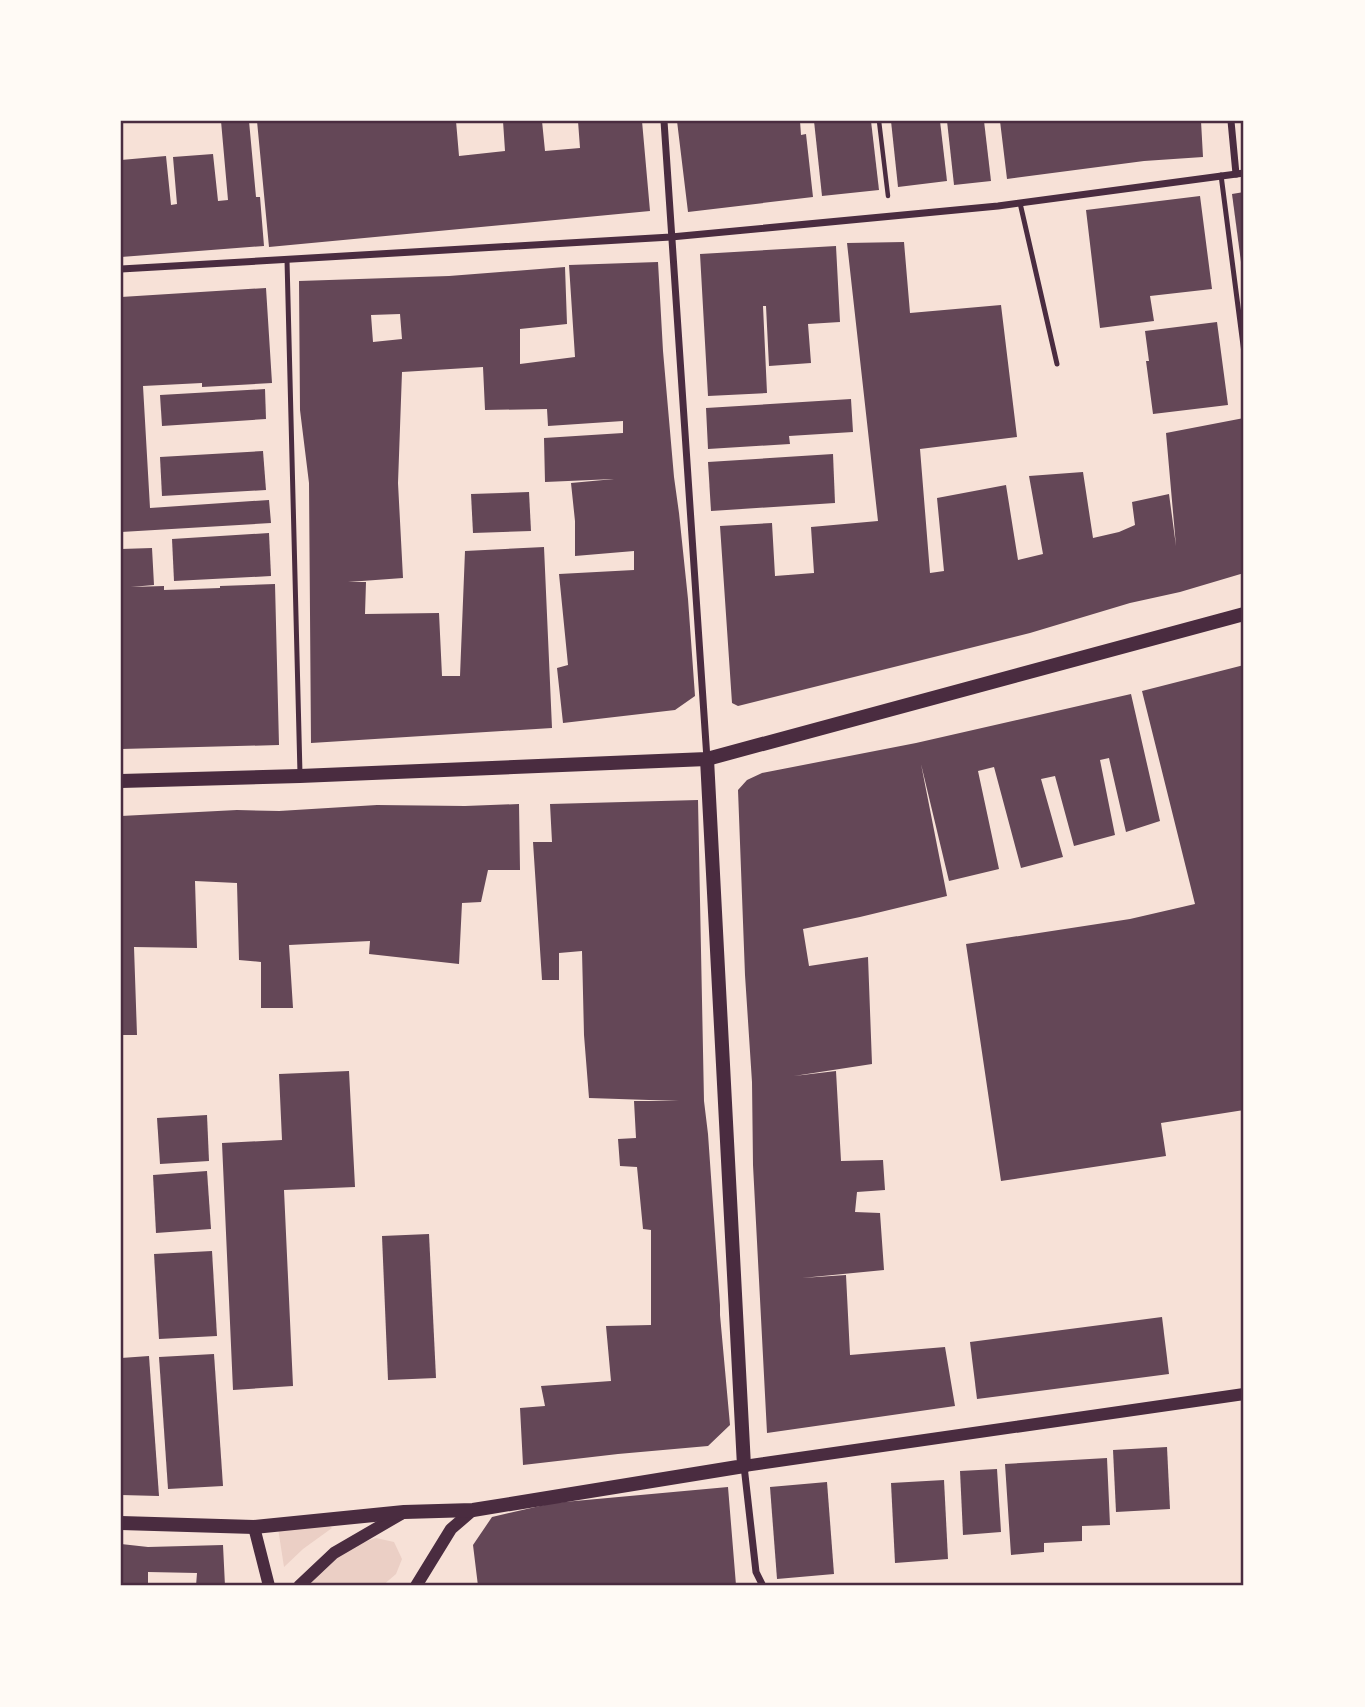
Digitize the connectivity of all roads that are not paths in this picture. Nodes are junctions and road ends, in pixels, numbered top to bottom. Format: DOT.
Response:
graph roads {
  1 [pos="664,121"];
  2 [pos="1231,121"];
  3 [pos="1240,174"];
  4 [pos="1221,175"];
  5 [pos="1020,203"];
  6 [pos="671,237"];
  7 [pos="287,260"];
  8 [pos="121,269"];
  9 [pos="1244,353"];
  10 [pos="1057,364"];
  11 [pos="1244,614"];
  12 [pos="707,759"];
  13 [pos="300,776"];
  14 [pos="121,782"];
  15 [pos="1244,1394"];
  16 [pos="744,1466"];
  17 [pos="472,1510"];
  18 [pos="404,1512"];
  19 [pos="121,1522"];
  20 [pos="254,1527"];
  21 [pos="269,1586"];
  22 [pos="299,1586"];
  23 [pos="416,1586"];
  24 [pos="763,1586"];
  1 -- 6 [label="street"];
  2 -- 3 [label="street"];
  3 -- 4 [label="street"];
  4 -- 5 [label="street"];
  4 -- 9 [label="lane"];
  5 -- 6 [label="street"];
  5 -- 10 [label="lane"];
  6 -- 7 [label="street"];
  6 -- 12 [label="street"];
  7 -- 8 [label="street"];
  7 -- 13 [label="lane"];
  11 -- 12 [label="main road"];
  12 -- 13 [label="main road"];
  12 -- 16 [label="main road"];
  13 -- 14 [label="main road"];
  15 -- 16 [label="street"];
  16 -- 17 [label="main road"];
  16 -- 24 [label="street"];
  17 -- 18 [label="main road"];
  17 -- 23 [label="street"];
  18 -- 20 [label="main road"];
  18 -- 22 [label="street"];
  19 -- 20 [label="main road"];
  20 -- 21 [label="street"];
}
